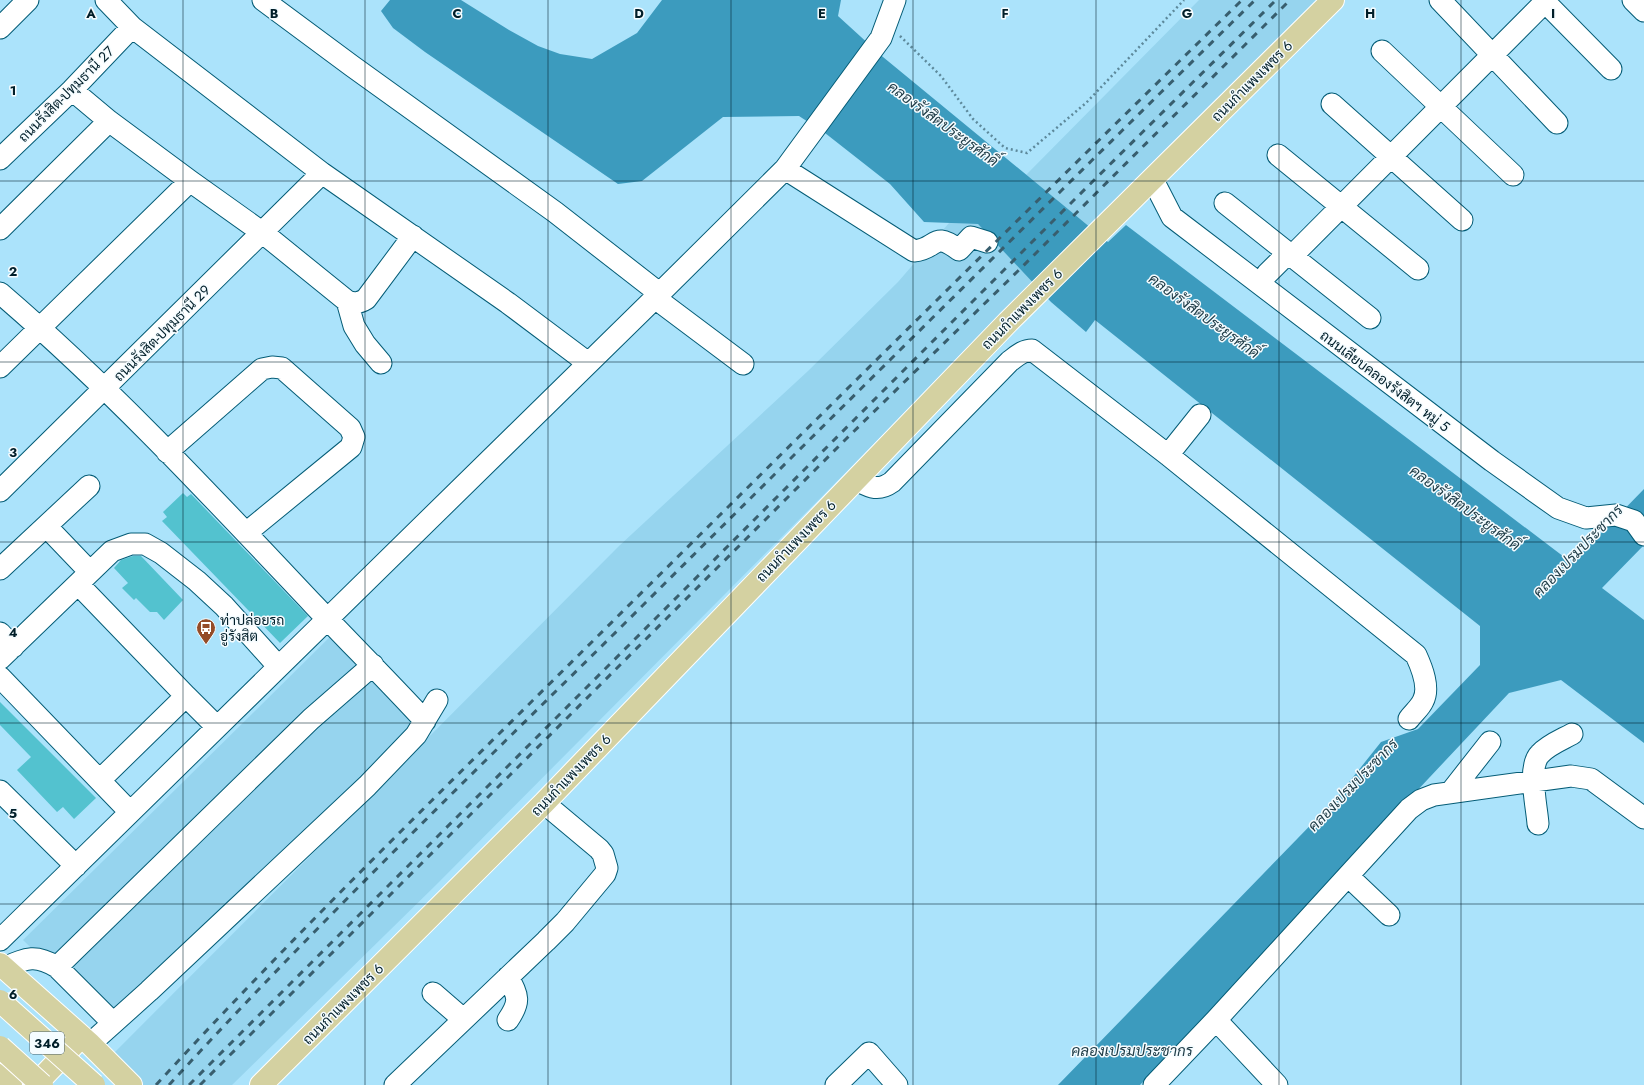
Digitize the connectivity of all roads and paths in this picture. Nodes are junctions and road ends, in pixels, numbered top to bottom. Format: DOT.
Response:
graph roads {
  1 [pos="28,0"];
  2 [pos="106,0"];
  3 [pos="263,0"];
  4 [pos="895,0"];
  5 [pos="1184,0"];
  6 [pos="1333,0"];
  7 [pos="1440,0"];
  8 [pos="1633,0"];
  9 [pos="1545,1"];
  10 [pos="1644,11"];
  11 [pos="132,27"];
  12 [pos="0,28"];
  13 [pos="884,30"];
  14 [pos="1382,51"];
  15 [pos="1492,55"];
  16 [pos="1611,69"];
  17 [pos="72,90"];
  18 [pos="1332,104"];
  19 [pos="1440,106"];
  20 [pos="109,121"];
  21 [pos="1557,123"];
  22 [pos="1278,155"];
  23 [pos="1391,156"];
  24 [pos="0,159"];
  25 [pos="785,169"];
  26 [pos="322,173"];
  27 [pos="1513,175"];
  28 [pos="1153,180"];
  29 [pos="190,181"];
  30 [pos="1225,204"];
  31 [pos="1342,206"];
  32 [pos="1462,220"];
  33 [pos="0,229"];
  34 [pos="263,232"];
  35 [pos="413,236"];
  36 [pos="987,242"];
  37 [pos="1290,255"];
  38 [pos="1418,268"];
  39 [pos="1267,274"];
  40 [pos="0,293"];
  41 [pos="657,296"];
  42 [pos="347,301"];
  43 [pos="1370,318"];
  44 [pos="40,328"];
  45 [pos="381,363"];
  46 [pos="588,363"];
  47 [pos="743,364"];
  48 [pos="0,367"];
  49 [pos="105,389"];
  50 [pos="1200,415"];
  51 [pos="167,452"];
  52 [pos="1168,455"];
  53 [pos="856,480"];
  54 [pos="89,486"];
  55 [pos="0,490"];
  56 [pos="46,526"];
  57 [pos="246,533"];
  58 [pos="1644,535"];
  59 [pos="0,569"];
  60 [pos="84,578"];
  61 [pos="327,619"];
  62 [pos="4,646"];
  63 [pos="373,665"];
  64 [pos="278,666"];
  65 [pos="0,677"];
  66 [pos="186,696"];
  67 [pos="437,700"];
  68 [pos="1409,719"];
  69 [pos="425,721"];
  70 [pos="217,727"];
  71 [pos="1572,734"];
  72 [pos="1490,742"];
  73 [pos="100,780"];
  74 [pos="1534,781"];
  75 [pos="0,791"];
  76 [pos="1450,793"];
  77 [pos="544,803"];
  78 [pos="130,812"];
  79 [pos="1644,818"];
  80 [pos="1538,824"];
  81 [pos="76,866"];
  82 [pos="1348,876"];
  83 [pos="1389,915"];
  84 [pos="0,940"];
  85 [pos="2,966"];
  86 [pos="57,967"];
  87 [pos="508,978"];
  88 [pos="433,993"];
  89 [pos="0,1001"];
  90 [pos="463,1019"];
  91 [pos="508,1020"];
  92 [pos="1216,1020"];
  93 [pos="113,1023"];
  94 [pos="85,1040"];
  95 [pos="0,1047"];
  96 [pos="0,1075"];
  97 [pos="11,1085"];
  98 [pos="35,1085"];
  99 [pos="42,1085"];
  100 [pos="94,1085"];
  101 [pos="131,1085"];
  102 [pos="261,1085"];
  103 [pos="395,1085"];
  104 [pos="836,1085"];
  105 [pos="897,1085"];
  106 [pos="1154,1085"];
  107 [pos="1277,1085"];
  1 -- 12 [label="street"];
  2 -- 11 [label="street"];
  3 -- 41 [label="street"];
  4 -- 13 [label="street"];
  5 -- 13 [label="path"];
  6 -- 28 [label="main road, ถนนกำแพงเพชร 6"];
  7 -- 15 [label="street"];
  8 -- 10 [label="street"];
  9 -- 15 [label="street"];
  9 -- 16 [label="street"];
  11 -- 17 [label="street, ถนนรังสิต-ปทุมธานี 27"];
  11 -- 26 [label="street"];
  13 -- 25 [label="street"];
  14 -- 19 [label="street"];
  15 -- 19 [label="street"];
  15 -- 21 [label="street"];
  17 -- 20 [label="street"];
  17 -- 24 [label="street, ถนนรังสิต-ปทุมธานี 27"];
  18 -- 23 [label="street"];
  19 -- 23 [label="street"];
  19 -- 27 [label="street"];
  20 -- 29 [label="street"];
  20 -- 33 [label="street"];
  22 -- 31 [label="street"];
  23 -- 31 [label="street"];
  23 -- 32 [label="street"];
  25 -- 36 [label="street"];
  25 -- 41 [label="street"];
  26 -- 34 [label="street, ถนนรังสิต-ปทุมธานี 29"];
  26 -- 35 [label="street"];
  28 -- 53 [label="main road, ถนนกำแพงเพชร 6"];
  28 -- 58 [label="street, ถนนเลียบคลองรังสิตฯ หมู่ 5"];
  29 -- 34 [label="street"];
  29 -- 44 [label="street"];
  30 -- 37 [label="street"];
  31 -- 37 [label="street"];
  31 -- 38 [label="street"];
  34 -- 42 [label="street"];
  34 -- 49 [label="street, ถนนรังสิต-ปทุมธานี 29"];
  35 -- 42 [label="street"];
  35 -- 46 [label="street"];
  37 -- 39 [label="street"];
  37 -- 43 [label="street"];
  40 -- 44 [label="street"];
  41 -- 46 [label="street"];
  41 -- 47 [label="street"];
  42 -- 45 [label="street"];
  44 -- 48 [label="street"];
  44 -- 49 [label="street"];
  46 -- 61 [label="street"];
  49 -- 51 [label="street"];
  49 -- 55 [label="street, ถนนรังสิต-ปทุมธานี 29"];
  50 -- 52 [label="street"];
  51 -- 57 [label="street"];
  51 -- 57 [label="street"];
  52 -- 53 [label="street"];
  52 -- 68 [label="street"];
  53 -- 77 [label="main road, ถนนกำแพงเพชร 6"];
  54 -- 56 [label="street"];
  56 -- 59 [label="street"];
  56 -- 60 [label="street"];
  57 -- 61 [label="street"];
  60 -- 62 [label="street"];
  60 -- 64 [label="street"];
  60 -- 66 [label="street"];
  61 -- 63 [label="street"];
  61 -- 64 [label="street"];
  63 -- 69 [label="street"];
  63 -- 86 [label="street"];
  64 -- 70 [label="street"];
  65 -- 73 [label="street"];
  66 -- 70 [label="street"];
  66 -- 73 [label="street"];
  67 -- 69 [label="street"];
  69 -- 93 [label="street"];
  70 -- 78 [label="street"];
  71 -- 74 [label="street"];
  72 -- 76 [label="street"];
  73 -- 78 [label="street"];
  74 -- 76 [label="street"];
  74 -- 79 [label="street"];
  74 -- 80 [label="street"];
  75 -- 81 [label="street"];
  76 -- 82 [label="street"];
  77 -- 87 [label="street"];
  77 -- 102 [label="main road, ถนนกำแพงเพชร 6"];
  78 -- 81 [label="street"];
  81 -- 84 [label="street"];
  82 -- 83 [label="street"];
  82 -- 92 [label="street"];
  85 -- 86 [label="street"];
  85 -- 94 [label="main road"];
  86 -- 93 [label="street"];
  87 -- 90 [label="street"];
  87 -- 91 [label="street"];
  88 -- 90 [label="street"];
  89 -- 100 [label="main road, 346, bridge"];
  90 -- 103 [label="street"];
  92 -- 106 [label="street"];
  92 -- 107 [label="street"];
  93 -- 94 [label="street"];
  94 -- 98 [label="main road"];
  94 -- 101 [label="main road"];
  95 -- 99 [label="main road, 346, bridge"];
  96 -- 97 [label="main road"];
  104 -- 105 [label="street"];
}
